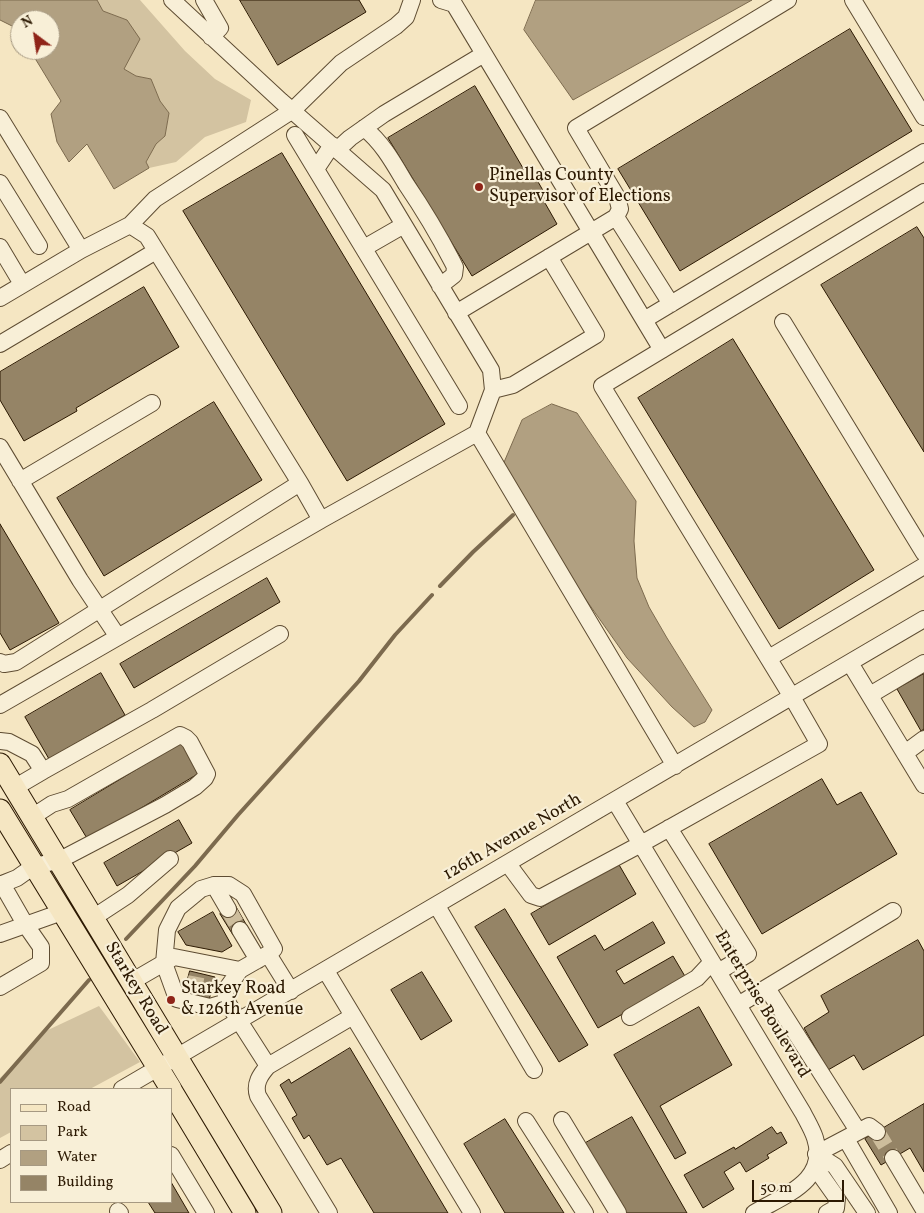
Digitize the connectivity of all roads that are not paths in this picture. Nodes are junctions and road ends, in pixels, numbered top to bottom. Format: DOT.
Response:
graph roads {
  1 [pos="172,0"];
  2 [pos="204,0"];
  3 [pos="412,0"];
  4 [pos="788,0"];
  5 [pos="852,0"];
  6 [pos="452,1"];
  7 [pos="211,37"];
  8 [pos="484,54"];
  9 [pos="293,110"];
  10 [pos="924,117"];
  11 [pos="0,118"];
  12 [pos="364,128"];
  13 [pos="295,135"];
  14 [pos="7,144"];
  15 [pos="335,147"];
  16 [pos="924,152"];
  17 [pos="316,169"];
  18 [pos="0,183"];
  19 [pos="924,192"];
  20 [pos="616,217"];
  21 [pos="130,225"];
  22 [pos="404,225"];
  23 [pos="591,232"];
  24 [pos="39,246"];
  25 [pos="0,247"];
  26 [pos="364,248"];
  27 [pos="81,250"];
  28 [pos="156,251"];
  29 [pos="549,257"];
  30 [pos="22,284"];
  31 [pos="440,286"];
  32 [pos="0,298"];
  33 [pos="671,304"];
  34 [pos="456,312"];
  35 [pos="644,320"];
  36 [pos="783,322"];
  37 [pos="0,344"];
  38 [pos="662,350"];
  39 [pos="493,390"];
  40 [pos="152,403"];
  41 [pos="458,406"];
  42 [pos="477,433"];
  43 [pos="0,447"];
  44 [pos="20,481"];
  45 [pos="300,483"];
  46 [pos="321,520"];
  47 [pos="924,553"];
  48 [pos="924,566"];
  49 [pos="100,609"];
  50 [pos="924,619"];
  51 [pos="280,634"];
  52 [pos="118,637"];
  53 [pos="769,658"];
  54 [pos="0,662"];
  55 [pos="850,663"];
  56 [pos="924,663"];
  57 [pos="870,695"];
  58 [pos="792,697"];
  59 [pos="0,705"];
  60 [pos="924,739"];
  61 [pos="0,741"];
  62 [pos="905,753"];
  63 [pos="0,764"];
  64 [pos="676,766"];
  65 [pos="43,771"];
  66 [pos="924,785"];
  67 [pos="14,788"];
  68 [pos="615,801"];
  69 [pos="0,810"];
  70 [pos="32,816"];
  71 [pos="669,828"];
  72 [pos="641,844"];
  73 [pos="170,859"];
  74 [pos="58,861"];
  75 [pos="508,864"];
  76 [pos="34,866"];
  77 [pos="1,884"];
  78 [pos="214,885"];
  79 [pos="437,906"];
  80 [pos="228,909"];
  81 [pos="893,911"];
  82 [pos="62,912"];
  83 [pos="93,918"];
  84 [pos="25,924"];
  85 [pos="240,930"];
  86 [pos="0,934"];
  87 [pos="263,957"];
  88 [pos="164,963"];
  89 [pos="715,967"];
  90 [pos="240,970"];
  91 [pos="326,971"];
  92 [pos="170,980"];
  93 [pos="131,982"];
  94 [pos="187,983"];
  95 [pos="0,987"];
  96 [pos="767,988"];
  97 [pos="291,991"];
  98 [pos="222,994"];
  99 [pos="738,1005"];
  100 [pos="353,1016"];
  101 [pos="630,1017"];
  102 [pos="240,1021"];
  103 [pos="177,1058"];
  104 [pos="268,1066"];
  105 [pos="158,1068"];
  106 [pos="534,1070"];
  107 [pos="124,1088"];
  108 [pos="170,1088"];
  109 [pos="172,1092"];
  110 [pos="562,1120"];
  111 [pos="526,1121"];
  112 [pos="878,1132"];
  113 [pos="852,1135"];
  114 [pos="172,1157"];
  115 [pos="893,1158"];
  116 [pos="816,1161"];
  117 [pos="924,1210"];
  118 [pos="206,1213"];
  119 [pos="245,1213"];
  120 [pos="271,1213"];
  121 [pos="329,1213"];
  122 [pos="472,1213"];
  123 [pos="585,1213"];
  124 [pos="618,1213"];
  125 [pos="754,1213"];
  126 [pos="827,1213"];
  127 [pos="867,1213"];
  128 [pos="890,1213"];
  1 -- 7 [label="street"];
  2 -- 7 [label="street"];
  3 -- 9 [label="street"];
  4 -- 20 [label="street"];
  5 -- 10 [label="street"];
  6 -- 8 [label="street"];
  7 -- 9 [label="street"];
  8 -- 12 [label="street"];
  8 -- 23 [label="street"];
  9 -- 15 [label="street"];
  9 -- 21 [label="street"];
  11 -- 14 [label="street"];
  12 -- 15 [label="street"];
  12 -- 31 [label="street"];
  13 -- 17 [label="street"];
  14 -- 27 [label="street"];
  15 -- 17 [label="street"];
  15 -- 22 [label="street"];
  16 -- 33 [label="street"];
  17 -- 26 [label="street"];
  18 -- 24 [label="street"];
  19 -- 38 [label="street"];
  20 -- 23 [label="street"];
  20 -- 33 [label="street"];
  21 -- 27 [label="street"];
  21 -- 28 [label="street"];
  22 -- 26 [label="street"];
  22 -- 31 [label="street"];
  23 -- 29 [label="street"];
  23 -- 35 [label="street"];
  25 -- 30 [label="street"];
  26 -- 41 [label="street"];
  27 -- 30 [label="street"];
  28 -- 37 [label="street"];
  28 -- 45 [label="street"];
  29 -- 34 [label="street"];
  29 -- 39 [label="street"];
  30 -- 32 [label="street"];
  31 -- 34 [label="street"];
  33 -- 35 [label="street"];
  34 -- 39 [label="street"];
  35 -- 38 [label="street"];
  36 -- 47 [label="street"];
  38 -- 53 [label="street"];
  39 -- 42 [label="street"];
  40 -- 44 [label="street"];
  42 -- 46 [label="street"];
  42 -- 64 [label="street"];
  43 -- 44 [label="street"];
  44 -- 49 [label="street"];
  45 -- 46 [label="street"];
  45 -- 49 [label="street"];
  46 -- 52 [label="street"];
  48 -- 53 [label="street"];
  49 -- 52 [label="street"];
  49 -- 54 [label="street"];
  50 -- 55 [label="street, 126th Avenue North"];
  51 -- 65 [label="street"];
  52 -- 59 [label="street"];
  53 -- 58 [label="street"];
  55 -- 57 [label="street"];
  55 -- 58 [label="street, 126th Avenue North"];
  56 -- 57 [label="street"];
  57 -- 62 [label="street"];
  58 -- 64 [label="street, 126th Avenue North"];
  58 -- 71 [label="street"];
  60 -- 62 [label="street"];
  61 -- 65 [label="street"];
  62 -- 66 [label="street"];
  63 -- 67 [label="main road, Starkey Road"];
  64 -- 68 [label="street, 126th Avenue North"];
  65 -- 67 [label="street"];
  67 -- 70 [label="main road, Starkey Road"];
  68 -- 72 [label="street, Enterprise Boulevard"];
  68 -- 75 [label="street, 126th Avenue North"];
  69 -- 76 [label="main road, Starkey Road"];
  70 -- 74 [label="main road, Starkey Road"];
  70 -- 74 [label="street"];
  71 -- 72 [label="street"];
  71 -- 89 [label="street"];
  72 -- 75 [label="street"];
  72 -- 89 [label="street, Enterprise Boulevard"];
  73 -- 83 [label="street"];
  74 -- 76 [label="street"];
  74 -- 83 [label="main road, Starkey Road"];
  75 -- 79 [label="street, 126th Avenue North"];
  76 -- 77 [label="street"];
  76 -- 82 [label="main road, Starkey Road"];
  77 -- 84 [label="street"];
  78 -- 80 [label="street"];
  78 -- 87 [label="street"];
  78 -- 88 [label="street"];
  79 -- 91 [label="street, 126th Avenue North"];
  79 -- 106 [label="street"];
  81 -- 96 [label="street"];
  82 -- 84 [label="street"];
  82 -- 105 [label="main road, Starkey Road"];
  83 -- 93 [label="main road, Starkey Road"];
  84 -- 86 [label="street"];
  84 -- 95 [label="street"];
  85 -- 87 [label="street"];
  87 -- 90 [label="street"];
  87 -- 97 [label="street"];
  88 -- 90 [label="street"];
  88 -- 92 [label="street"];
  88 -- 93 [label="street"];
  89 -- 99 [label="street, Enterprise Boulevard"];
  89 -- 101 [label="street"];
  90 -- 98 [label="street"];
  91 -- 97 [label="street, 126th Avenue North"];
  91 -- 100 [label="street"];
  92 -- 94 [label="street"];
  92 -- 98 [label="street"];
  93 -- 103 [label="main road, Starkey Road"];
  96 -- 99 [label="street"];
  96 -- 113 [label="street"];
  97 -- 102 [label="street, 126th Avenue North"];
  98 -- 102 [label="street"];
  99 -- 116 [label="street, Enterprise Boulevard"];
  100 -- 104 [label="street"];
  100 -- 122 [label="street"];
  102 -- 103 [label="street, 126th Avenue North"];
  102 -- 104 [label="street"];
  103 -- 105 [label="street, 126th Avenue North"];
  103 -- 120 [label="main road, Starkey Road"];
  104 -- 121 [label="street"];
  105 -- 107 [label="street, 126th Avenue North"];
  105 -- 108 [label="main road, Starkey Road"];
  109 -- 119 [label="main road, Starkey Road"];
  110 -- 124 [label="street"];
  111 -- 123 [label="street"];
  112 -- 113 [label="street"];
  113 -- 116 [label="street"];
  113 -- 128 [label="street"];
  114 -- 118 [label="street"];
  115 -- 117 [label="street"];
  116 -- 125 [label="street"];
  116 -- 126 [label="street"];
  116 -- 127 [label="street"];
}
